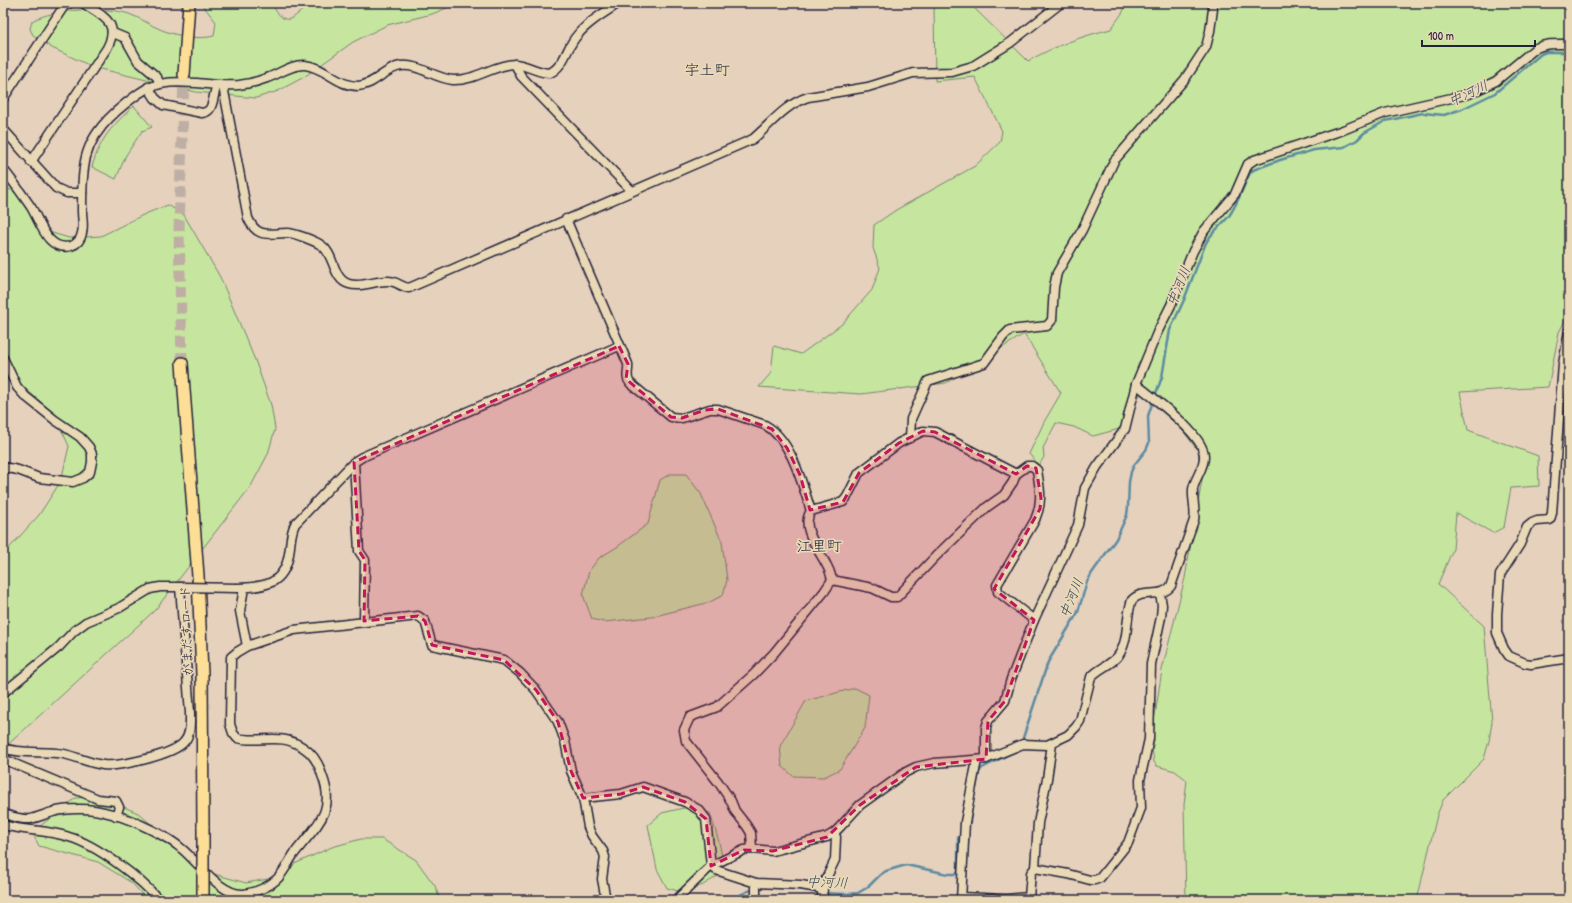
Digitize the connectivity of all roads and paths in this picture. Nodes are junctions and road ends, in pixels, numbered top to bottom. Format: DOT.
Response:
graph roads {
  1 [pos="70,3"];
  2 [pos="83,3"];
  3 [pos="189,3"];
  4 [pos="619,3"];
  5 [pos="1061,3"];
  6 [pos="1212,3"];
  7 [pos="113,33"];
  8 [pos="1569,44"];
  9 [pos="515,64"];
  10 [pos="184,75"];
  11 [pos="159,83"];
  12 [pos="220,86"];
  13 [pos="148,87"];
  14 [pos="3,99"];
  15 [pos="3,129"];
  16 [pos="31,162"];
  17 [pos="3,169"];
  18 [pos="632,191"];
  19 [pos="82,193"];
  20 [pos="566,220"];
  21 [pos="1569,331"];
  22 [pos="619,346"];
  23 [pos="3,358"];
  24 [pos="182,363"];
  25 [pos="1136,384"];
  26 [pos="910,438"];
  27 [pos="354,462"];
  28 [pos="3,467"];
  29 [pos="1016,474"];
  30 [pos="811,511"];
  31 [pos="832,580"];
  32 [pos="181,587"];
  33 [pos="240,588"];
  34 [pos="1160,594"];
  35 [pos="1034,620"];
  36 [pos="364,621"];
  37 [pos="247,646"];
  38 [pos="1569,658"];
  39 [pos="3,693"];
  40 [pos="1052,744"];
  41 [pos="3,748"];
  42 [pos="3,759"];
  43 [pos="986,759"];
  44 [pos="977,760"];
  45 [pos="583,798"];
  46 [pos="3,814"];
  47 [pos="116,816"];
  48 [pos="3,825"];
  49 [pos="834,833"];
  50 [pos="752,849"];
  51 [pos="711,866"];
  52 [pos="1035,868"];
  53 [pos="756,887"];
  54 [pos="961,898"];
  55 [pos="159,900"];
  56 [pos="203,900"];
  57 [pos="606,900"];
  58 [pos="676,900"];
  59 [pos="756,900"];
  1 -- 14 [label="street"];
  2 -- 7 [label="street"];
  3 -- 10 [label="highway"];
  4 -- 9 [label="street"];
  5 -- 18 [label="street"];
  6 -- 26 [label="street"];
  7 -- 11 [label="street"];
  7 -- 16 [label="street"];
  8 -- 25 [label="street"];
  9 -- 12 [label="street"];
  9 -- 18 [label="street"];
  11 -- 12 [label="street"];
  11 -- 13 [label="street"];
  12 -- 13 [label="street"];
  12 -- 20 [label="street"];
  13 -- 19 [label="street"];
  15 -- 16 [label="street"];
  16 -- 19 [label="street"];
  17 -- 19 [label="street"];
  18 -- 20 [label="street"];
  20 -- 22 [label="street"];
  21 -- 38 [label="street"];
  22 -- 27 [label="street"];
  22 -- 30 [label="street"];
  23 -- 28 [label="street"];
  24 -- 56 [label="highway, がまだすロード, bridge"];
  25 -- 34 [label="street"];
  25 -- 35 [label="street"];
  26 -- 29 [label="street"];
  26 -- 30 [label="street"];
  27 -- 33 [label="street"];
  27 -- 36 [label="street"];
  29 -- 31 [label="street"];
  29 -- 35 [label="street"];
  30 -- 31 [label="street"];
  31 -- 50 [label="street"];
  32 -- 33 [label="street, bridge"];
  32 -- 39 [label="street"];
  32 -- 41 [label="street"];
  33 -- 37 [label="street"];
  34 -- 40 [label="street"];
  34 -- 52 [label="street"];
  35 -- 43 [label="street"];
  36 -- 37 [label="street"];
  36 -- 45 [label="street"];
  37 -- 47 [label="street"];
  40 -- 43 [label="street"];
  40 -- 52 [label="street"];
  42 -- 47 [label="street"];
  43 -- 44 [label="street"];
  44 -- 49 [label="street"];
  44 -- 54 [label="street"];
  45 -- 51 [label="street"];
  45 -- 57 [label="street"];
  46 -- 47 [label="street"];
  48 -- 55 [label="street"];
  49 -- 50 [label="street"];
  49 -- 53 [label="street"];
  50 -- 51 [label="street"];
  51 -- 53 [label="street"];
  51 -- 58 [label="street"];
  52 -- 54 [label="street"];
  53 -- 59 [label="street"];
}
